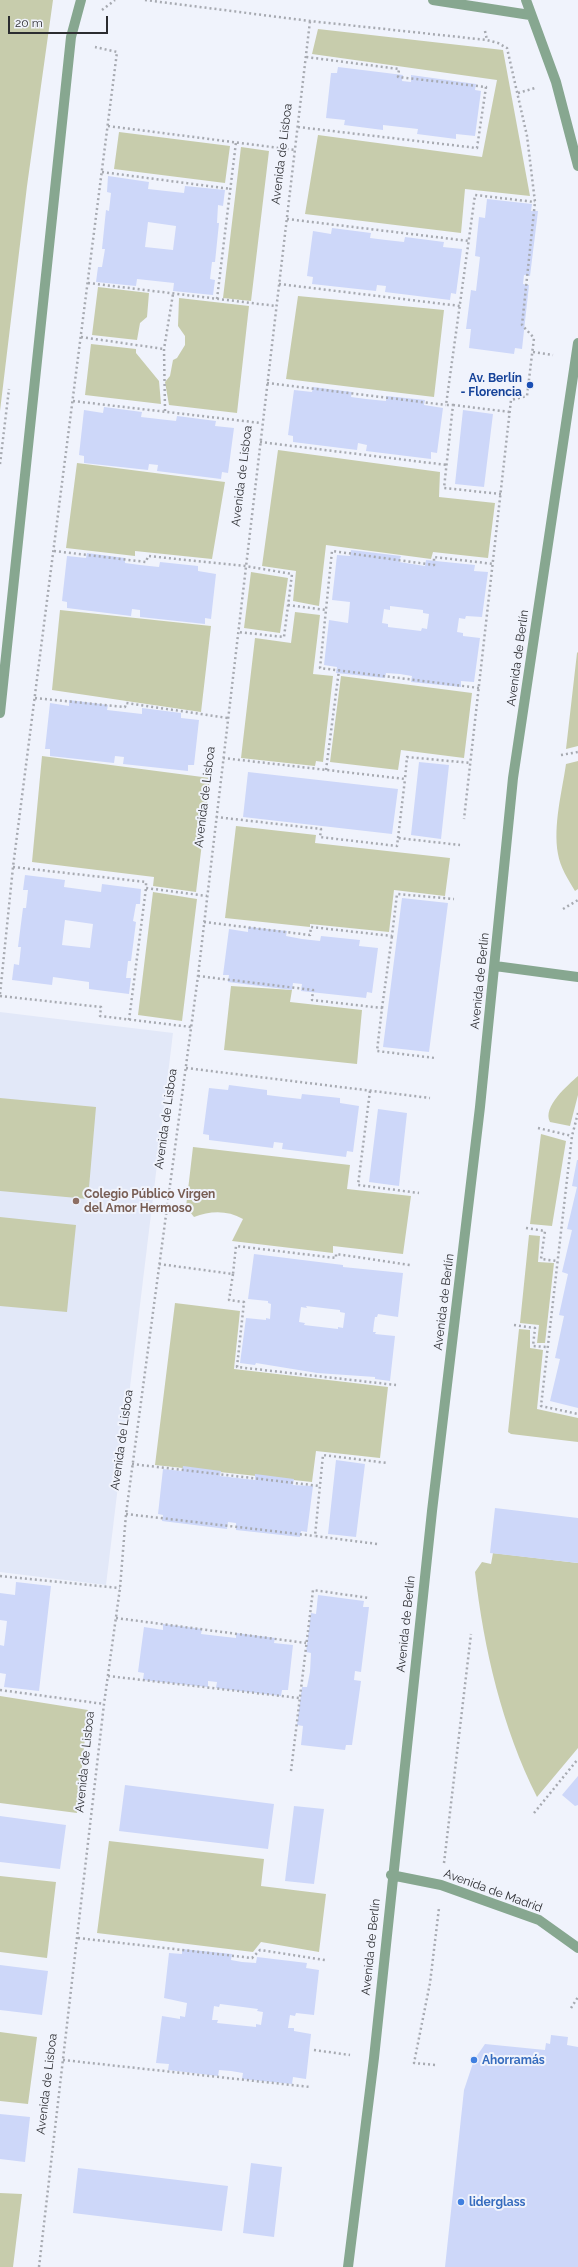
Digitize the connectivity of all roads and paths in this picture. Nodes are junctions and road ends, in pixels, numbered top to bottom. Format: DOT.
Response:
graph roads {
  1 [pos="81,0"];
  2 [pos="115,0"];
  3 [pos="145,0"];
  4 [pos="433,0"];
  5 [pos="526,0"];
  6 [pos="98,14"];
  7 [pos="530,15"];
  8 [pos="310,21"];
  9 [pos="95,42"];
  10 [pos="306,57"];
  11 [pos="108,126"];
  12 [pos="298,127"];
  13 [pos="236,142"];
  14 [pos="295,150"];
  15 [pos="578,166"];
  16 [pos="102,172"];
  17 [pos="231,188"];
  18 [pos="535,202"];
  19 [pos="287,219"];
  20 [pos="469,241"];
  21 [pos="88,283"];
  22 [pos="279,284"];
  23 [pos="173,294"];
  24 [pos="217,299"];
  25 [pos="276,306"];
  26 [pos="460,306"];
  27 [pos="81,337"];
  28 [pos="578,342"];
  29 [pos="164,349"];
  30 [pos="533,352"];
  31 [pos="553,355"];
  32 [pos="267,383"];
  33 [pos="73,401"];
  34 [pos="446,404"];
  35 [pos="453,405"];
  36 [pos="164,411"];
  37 [pos="510,412"];
  38 [pos="262,423"];
  39 [pos="260,442"];
  40 [pos="447,465"];
  41 [pos="501,494"];
  42 [pos="53,551"];
  43 [pos="494,564"];
  44 [pos="245,566"];
  45 [pos="288,605"];
  46 [pos="326,610"];
  47 [pos="238,632"];
  48 [pos="340,670"];
  49 [pos="479,688"];
  50 [pos="35,698"];
  51 [pos="0,713"];
  52 [pos="228,718"];
  53 [pos="578,752"];
  54 [pos="561,755"];
  55 [pos="223,758"];
  56 [pos="470,763"];
  57 [pos="326,770"];
  58 [pos="405,779"];
  59 [pos="216,817"];
  60 [pos="464,819"];
  61 [pos="398,838"];
  62 [pos="460,845"];
  63 [pos="13,867"];
  64 [pos="146,888"];
  65 [pos="207,896"];
  66 [pos="454,899"];
  67 [pos="578,900"];
  68 [pos="563,909"];
  69 [pos="204,922"];
  70 [pos="392,936"];
  71 [pos="495,966"];
  72 [pos="198,976"];
  73 [pos="578,977"];
  74 [pos="0,995"];
  75 [pos="382,1008"];
  76 [pos="129,1020"];
  77 [pos="192,1027"];
  78 [pos="434,1058"];
  79 [pos="186,1068"];
  80 [pos="370,1091"];
  81 [pos="430,1098"];
  82 [pos="578,1113"];
  83 [pos="538,1128"];
  84 [pos="572,1136"];
  85 [pos="419,1193"];
  86 [pos="526,1228"];
  87 [pos="557,1261"];
  88 [pos="159,1264"];
  89 [pos="410,1265"];
  90 [pos="232,1274"];
  91 [pos="514,1325"];
  92 [pos="547,1347"];
  93 [pos="396,1385"];
  94 [pos="578,1414"];
  95 [pos="387,1463"];
  96 [pos="132,1464"];
  97 [pos="320,1486"];
  98 [pos="126,1514"];
  99 [pos="315,1536"];
  100 [pos="377,1544"];
  101 [pos="0,1576"];
  102 [pos="120,1588"];
  103 [pos="369,1598"];
  104 [pos="116,1618"];
  105 [pos="471,1634"];
  106 [pos="306,1643"];
  107 [pos="108,1676"];
  108 [pos="0,1690"];
  109 [pos="299,1698"];
  110 [pos="104,1704"];
  111 [pos="578,1759"];
  112 [pos="291,1771"];
  113 [pos="534,1813"];
  114 [pos="392,1876"];
  115 [pos="442,1885"];
  116 [pos="78,1938"];
  117 [pos="578,1948"];
  118 [pos="325,1960"];
  119 [pos="578,1997"];
  120 [pos="571,2008"];
  121 [pos="314,2050"];
  122 [pos="350,2055"];
  123 [pos="63,2060"];
  124 [pos="435,2065"];
  125 [pos="310,2087"];
  126 [pos="39,2267"];
  127 [pos="348,2267"];
  1 -- 51 [label="street"];
  2 -- 6 [label="path"];
  3 -- 8 [label="path"];
  4 -- 7 [label="street"];
  5 -- 7 [label="street"];
  7 -- 15 [label="street"];
  8 -- 10 [label="path, Avenida de Lisboa"];
  8 -- 18 [label="path"];
  9 -- 11 [label="path"];
  10 -- 12 [label="path, Avenida de Lisboa"];
  10 -- 12 [label="path"];
  11 -- 13 [label="path"];
  11 -- 16 [label="path"];
  12 -- 14 [label="path, Avenida de Lisboa"];
  13 -- 14 [label="path"];
  13 -- 17 [label="path"];
  14 -- 19 [label="path, Avenida de Lisboa"];
  16 -- 17 [label="path"];
  16 -- 21 [label="path"];
  17 -- 24 [label="path"];
  18 -- 20 [label="path"];
  18 -- 30 [label="path"];
  19 -- 20 [label="path"];
  19 -- 22 [label="path, Avenida de Lisboa"];
  20 -- 26 [label="path"];
  21 -- 23 [label="path"];
  21 -- 27 [label="path"];
  22 -- 25 [label="path, Avenida de Lisboa"];
  22 -- 26 [label="path"];
  23 -- 24 [label="path"];
  23 -- 29 [label="path"];
  24 -- 25 [label="path"];
  25 -- 32 [label="path, Avenida de Lisboa"];
  26 -- 34 [label="path"];
  27 -- 29 [label="path"];
  27 -- 33 [label="path"];
  28 -- 71 [label="street, Avenida de Berlín"];
  29 -- 36 [label="path"];
  30 -- 31 [label="path"];
  30 -- 37 [label="path"];
  32 -- 34 [label="path"];
  32 -- 38 [label="path, Avenida de Lisboa"];
  33 -- 36 [label="path"];
  33 -- 42 [label="path"];
  34 -- 35 [label="path"];
  35 -- 37 [label="path"];
  35 -- 40 [label="path"];
  36 -- 38 [label="path"];
  37 -- 41 [label="path"];
  38 -- 39 [label="path, Avenida de Lisboa"];
  39 -- 40 [label="path"];
  39 -- 44 [label="path, Avenida de Lisboa"];
  40 -- 41 [label="path"];
  41 -- 43 [label="path"];
  42 -- 44 [label="path"];
  42 -- 50 [label="path"];
  43 -- 46 [label="path"];
  43 -- 49 [label="path"];
  44 -- 45 [label="path"];
  44 -- 47 [label="path, Avenida de Lisboa"];
  45 -- 46 [label="path"];
  45 -- 47 [label="path"];
  46 -- 48 [label="path"];
  47 -- 52 [label="path, Avenida de Lisboa"];
  48 -- 49 [label="path"];
  48 -- 57 [label="path"];
  49 -- 56 [label="path"];
  50 -- 52 [label="path"];
  50 -- 63 [label="path"];
  52 -- 55 [label="path, Avenida de Lisboa"];
  53 -- 54 [label="path"];
  55 -- 57 [label="path"];
  55 -- 59 [label="path, Avenida de Lisboa"];
  56 -- 58 [label="path"];
  56 -- 60 [label="path"];
  57 -- 58 [label="path"];
  58 -- 61 [label="path"];
  59 -- 61 [label="path"];
  59 -- 65 [label="path, Avenida de Lisboa"];
  61 -- 62 [label="path"];
  63 -- 64 [label="path"];
  63 -- 74 [label="path"];
  64 -- 65 [label="path"];
  64 -- 76 [label="path"];
  65 -- 69 [label="path, Avenida de Lisboa"];
  66 -- 70 [label="path"];
  67 -- 68 [label="path"];
  69 -- 70 [label="path"];
  69 -- 72 [label="path, Avenida de Lisboa"];
  70 -- 75 [label="path"];
  71 -- 73 [label="street"];
  71 -- 114 [label="street, Avenida de Berlín"];
  72 -- 75 [label="path"];
  72 -- 77 [label="path, Avenida de Lisboa"];
  74 -- 76 [label="path"];
  75 -- 78 [label="path"];
  76 -- 77 [label="path"];
  77 -- 79 [label="path, Avenida de Lisboa"];
  79 -- 80 [label="path"];
  79 -- 88 [label="path, Avenida de Lisboa"];
  80 -- 81 [label="path"];
  80 -- 85 [label="path"];
  82 -- 84 [label="path"];
  83 -- 84 [label="path"];
  84 -- 87 [label="path"];
  86 -- 87 [label="path"];
  87 -- 92 [label="path"];
  88 -- 90 [label="path"];
  88 -- 96 [label="path, Avenida de Lisboa"];
  89 -- 90 [label="path"];
  90 -- 93 [label="path"];
  91 -- 92 [label="path"];
  92 -- 94 [label="path"];
  95 -- 97 [label="path"];
  96 -- 97 [label="path"];
  96 -- 98 [label="path, Avenida de Lisboa"];
  97 -- 99 [label="path"];
  98 -- 99 [label="path"];
  98 -- 102 [label="path, Avenida de Lisboa"];
  99 -- 100 [label="path"];
  101 -- 102 [label="path"];
  102 -- 104 [label="path, Avenida de Lisboa"];
  103 -- 106 [label="path"];
  104 -- 106 [label="path"];
  104 -- 107 [label="path, Avenida de Lisboa"];
  105 -- 115 [label="path"];
  106 -- 109 [label="path"];
  107 -- 109 [label="path"];
  107 -- 110 [label="path, Avenida de Lisboa"];
  108 -- 110 [label="path"];
  109 -- 112 [label="path"];
  110 -- 116 [label="path, Avenida de Lisboa"];
  111 -- 113 [label="path"];
  114 -- 115 [label="street, Avenida de Madrid"];
  114 -- 127 [label="street, Avenida de Berlín"];
  115 -- 117 [label="street, Avenida de Madrid"];
  115 -- 124 [label="path"];
  116 -- 118 [label="path"];
  116 -- 123 [label="path, Avenida de Lisboa"];
  119 -- 120 [label="path"];
  121 -- 122 [label="path"];
  123 -- 125 [label="path"];
  123 -- 126 [label="path, Avenida de Lisboa"];
}
